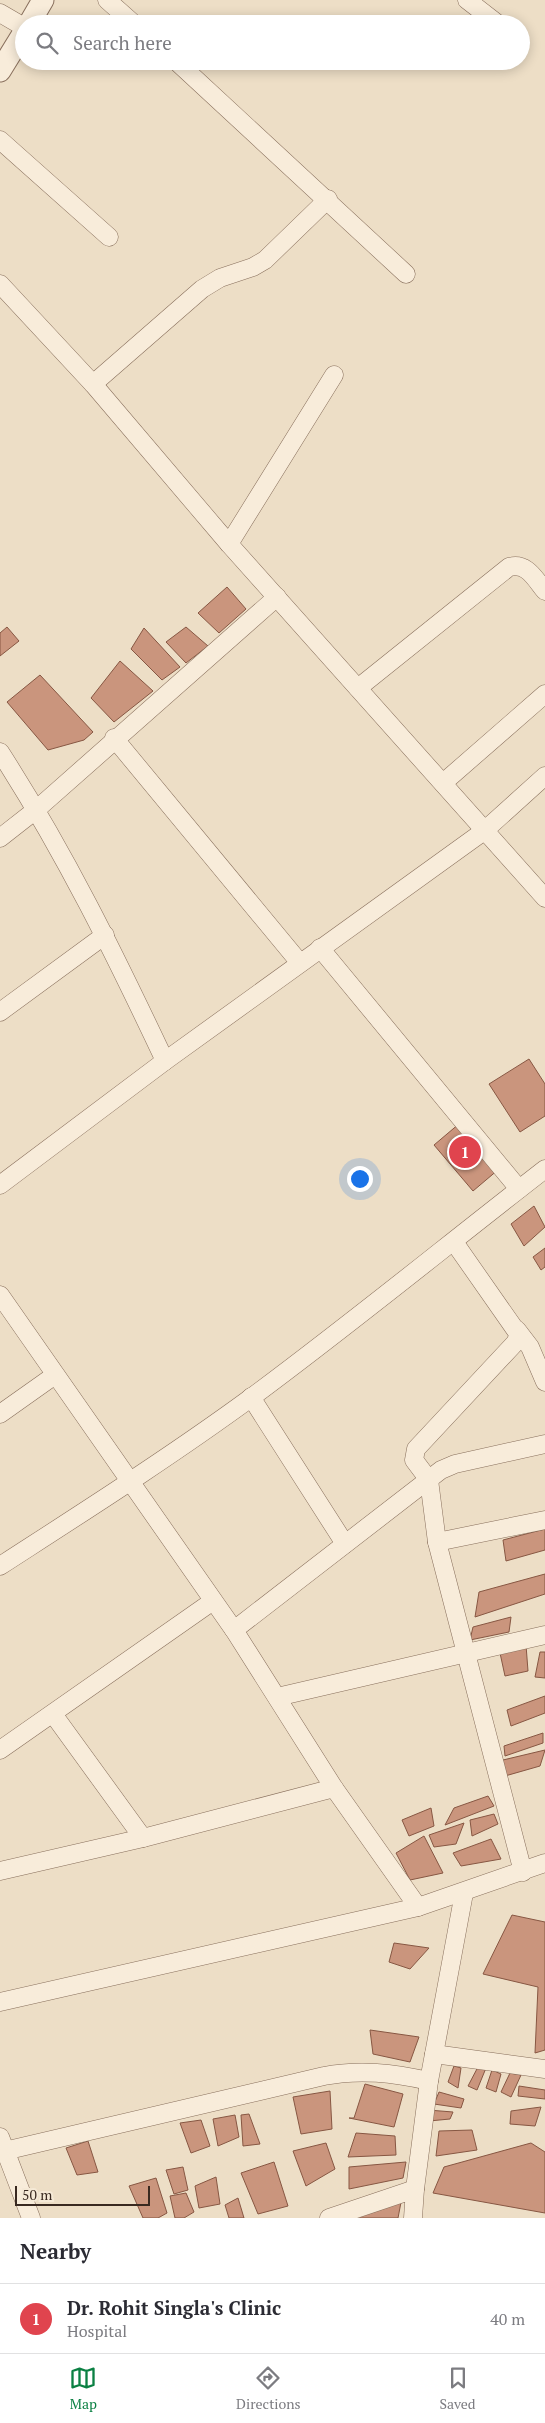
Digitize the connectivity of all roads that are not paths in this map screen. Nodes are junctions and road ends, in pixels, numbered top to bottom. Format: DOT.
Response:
graph roads {
  1 [pos="43,0"];
  2 [pos="107,0"];
  3 [pos="467,0"];
  4 [pos="0,13"];
  5 [pos="34,15"];
  6 [pos="124,15"];
  7 [pos="486,15"];
  8 [pos="15,22"];
  9 [pos="15,47"];
  10 [pos="186,70"];
  11 [pos="0,71"];
  12 [pos="0,140"];
  13 [pos="328,199"];
  14 [pos="109,237"];
  15 [pos="406,274"];
  16 [pos="0,284"];
  17 [pos="334,375"];
  18 [pos="93,384"];
  19 [pos="229,544"];
  20 [pos="545,591"];
  21 [pos="277,597"];
  22 [pos="358,688"];
  23 [pos="545,694"];
  24 [pos="114,738"];
  25 [pos="0,752"];
  26 [pos="545,776"];
  27 [pos="443,783"];
  28 [pos="37,809"];
  29 [pos="484,831"];
  30 [pos="0,838"];
  31 [pos="545,898"];
  32 [pos="105,935"];
  33 [pos="320,948"];
  34 [pos="300,963"];
  35 [pos="0,1012"];
  36 [pos="165,1061"];
  37 [pos="545,1169"];
  38 [pos="0,1185"];
  39 [pos="518,1190"];
  40 [pos="454,1242"];
  41 [pos="0,1295"];
  42 [pos="517,1330"];
  43 [pos="55,1376"];
  44 [pos="545,1382"];
  45 [pos="251,1397"];
  46 [pos="0,1414"];
  47 [pos="545,1444"];
  48 [pos="430,1480"];
  49 [pos="131,1481"];
  50 [pos="545,1520"];
  51 [pos="437,1542"];
  52 [pos="345,1544"];
  53 [pos="0,1566"];
  54 [pos="213,1601"];
  55 [pos="234,1630"];
  56 [pos="545,1635"];
  57 [pos="467,1655"];
  58 [pos="277,1697"];
  59 [pos="53,1714"];
  60 [pos="0,1750"];
  61 [pos="334,1788"];
  62 [pos="143,1838"];
  63 [pos="545,1863"];
  64 [pos="0,1871"];
  65 [pos="523,1872"];
  66 [pos="464,1893"];
  67 [pos="418,1907"];
  68 [pos="0,2002"];
  69 [pos="434,2054"];
  70 [pos="545,2069"];
  71 [pos="429,2081"];
  72 [pos="2,2147"];
  73 [pos="415,2189"];
  74 [pos="31,2218"];
  75 [pos="329,2218"];
  76 [pos="413,2218"];
  1 -- 5 [label="street"];
  2 -- 6 [label="street"];
  3 -- 7 [label="street"];
  4 -- 8 [label="street"];
  9 -- 11 [label="street"];
  10 -- 13 [label="street"];
  12 -- 14 [label="street"];
  13 -- 15 [label="street"];
  13 -- 18 [label="street"];
  16 -- 18 [label="street"];
  17 -- 19 [label="street"];
  18 -- 19 [label="street"];
  19 -- 21 [label="street"];
  20 -- 22 [label="street"];
  21 -- 22 [label="street"];
  21 -- 24 [label="street"];
  22 -- 27 [label="street"];
  23 -- 27 [label="street"];
  24 -- 28 [label="street"];
  24 -- 34 [label="street"];
  25 -- 28 [label="street"];
  26 -- 29 [label="street"];
  27 -- 29 [label="street"];
  28 -- 30 [label="street"];
  28 -- 32 [label="street"];
  29 -- 31 [label="street"];
  29 -- 33 [label="street"];
  32 -- 35 [label="street"];
  32 -- 36 [label="street"];
  33 -- 34 [label="street"];
  33 -- 39 [label="street"];
  34 -- 36 [label="street"];
  36 -- 38 [label="street"];
  37 -- 39 [label="street"];
  39 -- 40 [label="street"];
  40 -- 42 [label="street"];
  40 -- 45 [label="street"];
  41 -- 43 [label="street"];
  42 -- 44 [label="street"];
  42 -- 48 [label="street"];
  43 -- 46 [label="street"];
  43 -- 49 [label="street"];
  45 -- 49 [label="street"];
  45 -- 52 [label="street"];
  47 -- 48 [label="street"];
  48 -- 51 [label="street"];
  48 -- 52 [label="street"];
  49 -- 53 [label="street"];
  49 -- 54 [label="street"];
  50 -- 51 [label="street"];
  51 -- 57 [label="street"];
  52 -- 55 [label="street"];
  54 -- 55 [label="street"];
  54 -- 59 [label="street"];
  55 -- 58 [label="street"];
  56 -- 57 [label="street"];
  57 -- 58 [label="street"];
  57 -- 65 [label="street"];
  58 -- 61 [label="street"];
  59 -- 60 [label="street"];
  59 -- 62 [label="street"];
  61 -- 62 [label="street"];
  61 -- 67 [label="street"];
  62 -- 64 [label="street"];
  63 -- 65 [label="street"];
  65 -- 66 [label="street"];
  66 -- 67 [label="street"];
  66 -- 69 [label="street"];
  67 -- 68 [label="street"];
  69 -- 70 [label="street"];
  69 -- 71 [label="street"];
  71 -- 72 [label="street"];
  71 -- 73 [label="street"];
  72 -- 74 [label="street"];
  73 -- 75 [label="street"];
  73 -- 76 [label="street"];
}
